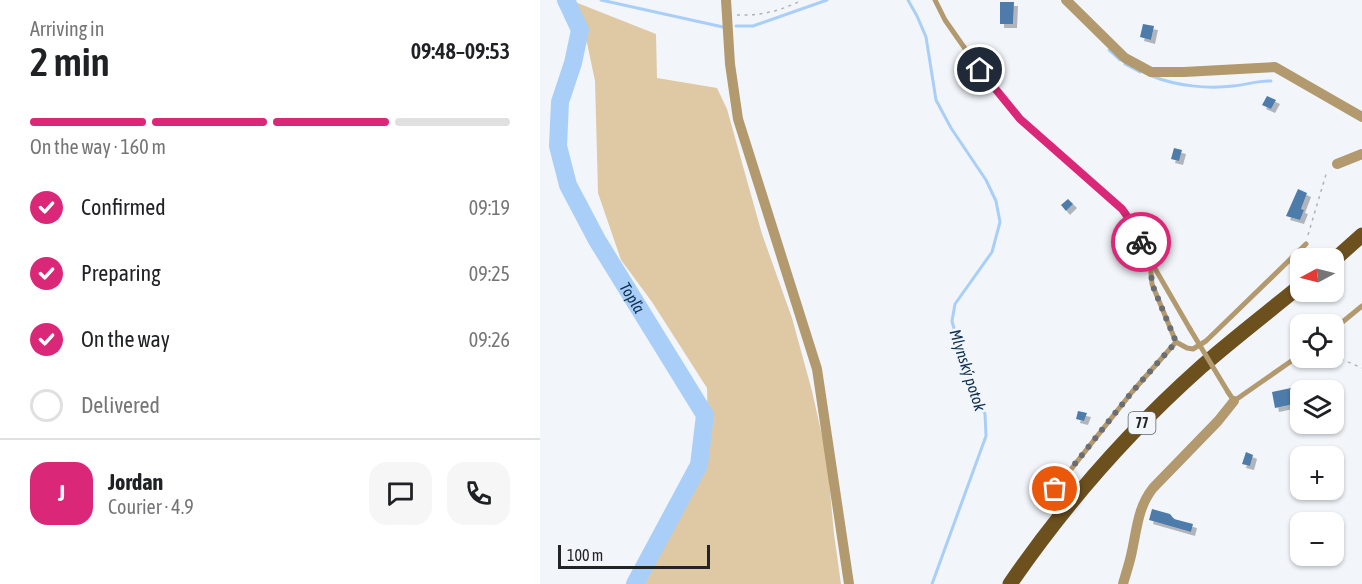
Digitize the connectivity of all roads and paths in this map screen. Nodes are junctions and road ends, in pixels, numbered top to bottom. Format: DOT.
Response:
graph roads {
  1 [pos="726,0"];
  2 [pos="802,0"];
  3 [pos="935,0"];
  4 [pos="1066,0"];
  5 [pos="726,23"];
  6 [pos="1362,117"];
  7 [pos="1362,154"];
  8 [pos="1337,164"];
  9 [pos="1362,235"];
  10 [pos="1306,244"];
  11 [pos="1344,251"];
  12 [pos="1150,260"];
  13 [pos="1290,294"];
  14 [pos="1362,306"];
  15 [pos="1344,321"];
  16 [pos="1176,342"];
  17 [pos="1344,360"];
  18 [pos="1290,361"];
  19 [pos="1362,368"];
  20 [pos="1231,397"];
  21 [pos="1042,506"];
  22 [pos="849,584"];
  23 [pos="1010,584"];
  24 [pos="1123,584"];
  1 -- 5 [label="street"];
  2 -- 5 [label="path"];
  3 -- 12 [label="lane"];
  4 -- 6 [label="street"];
  5 -- 22 [label="street"];
  7 -- 8 [label="street"];
  8 -- 10 [label="path"];
  9 -- 11 [label="main road"];
  10 -- 16 [label="lane"];
  12 -- 16 [label="lane"];
  12 -- 20 [label="lane, bridge"];
  13 -- 23 [label="main road, 77"];
  14 -- 15 [label="lane"];
  16 -- 21 [label="lane"];
  17 -- 19 [label="path"];
  18 -- 20 [label="lane"];
  20 -- 24 [label="street"];
}
